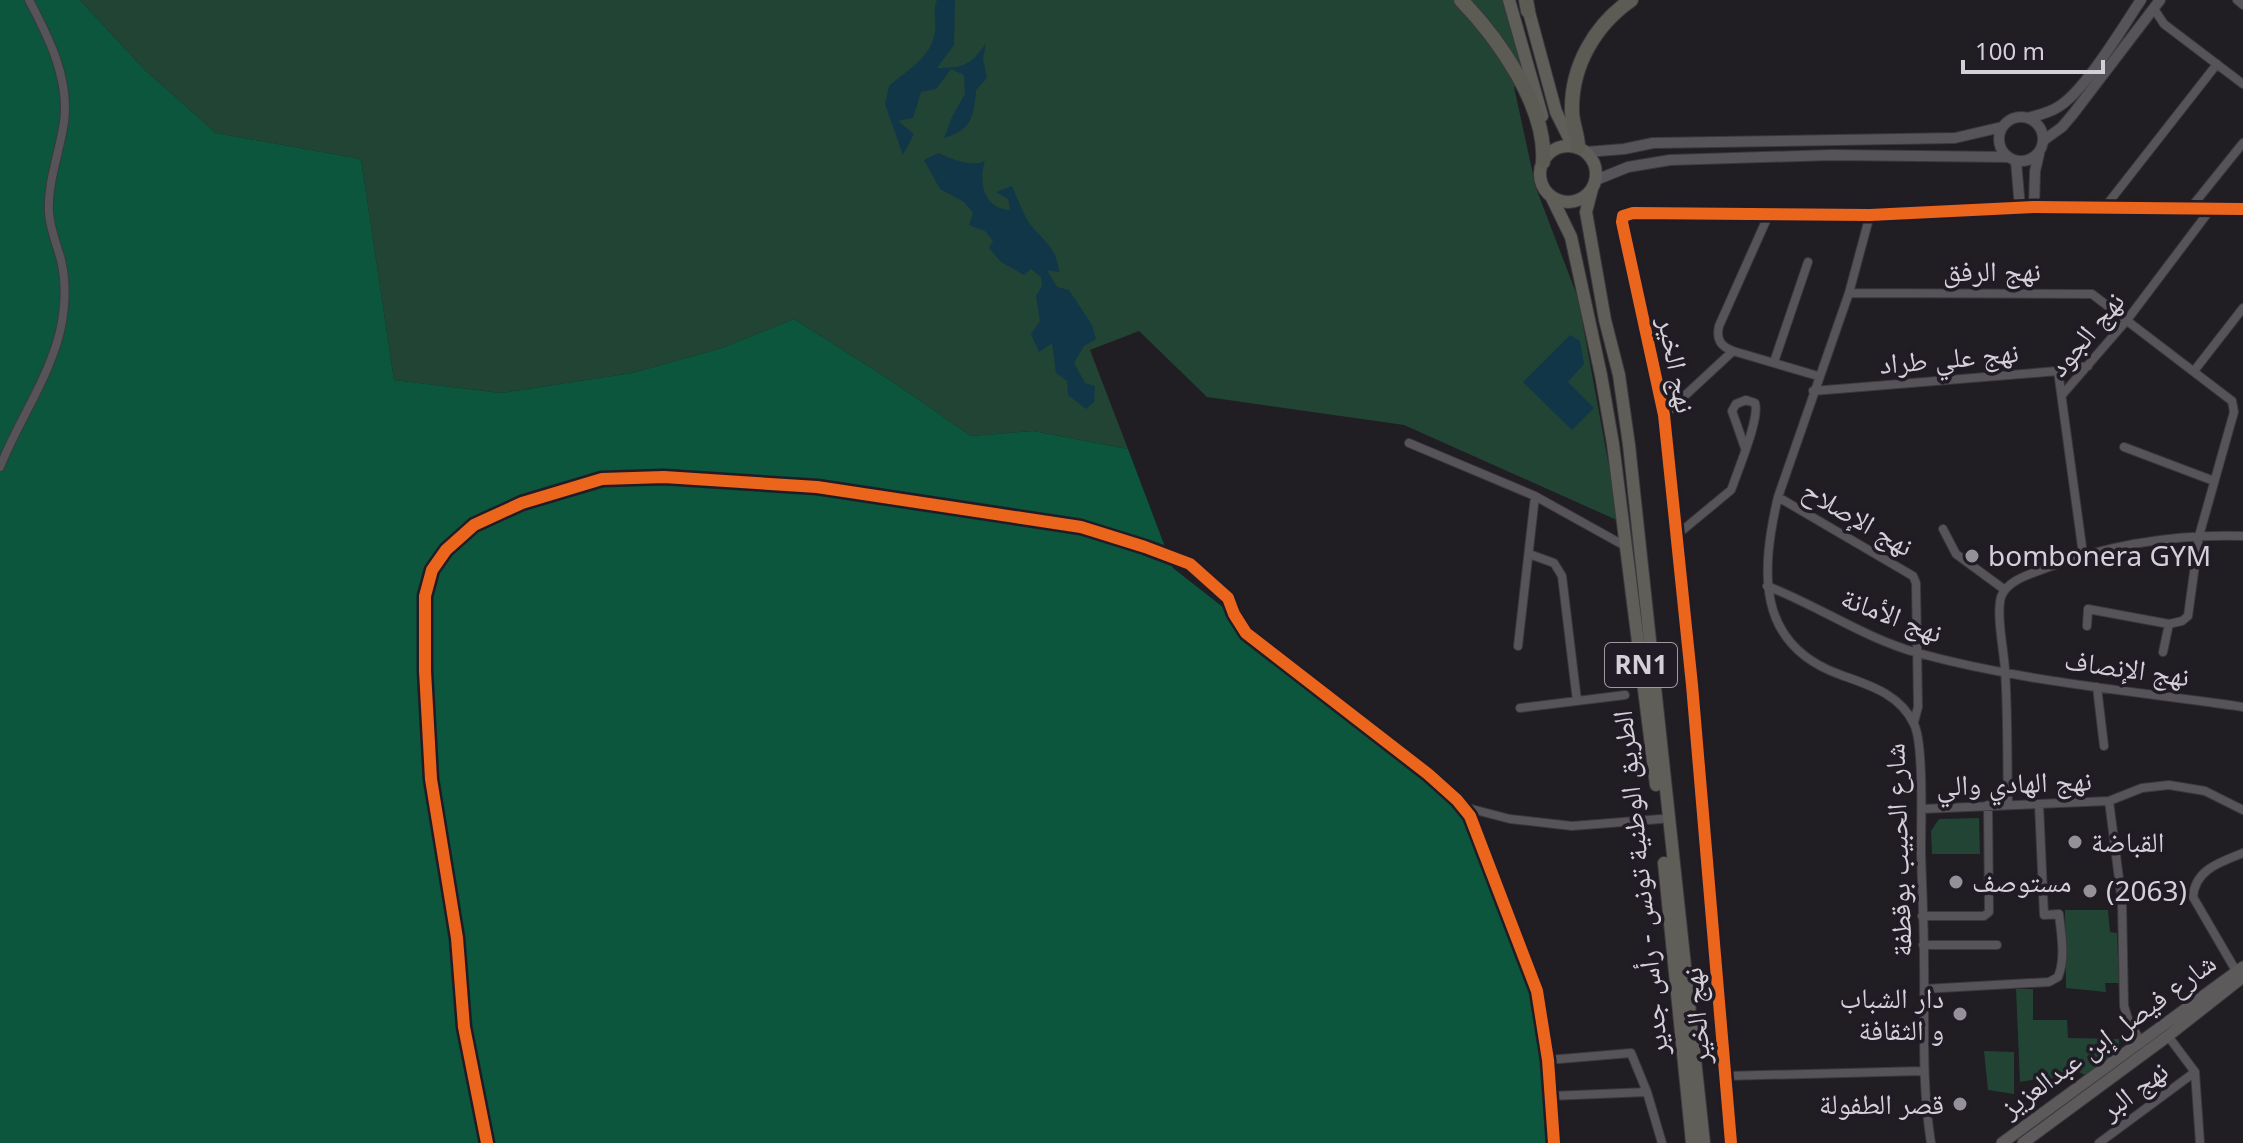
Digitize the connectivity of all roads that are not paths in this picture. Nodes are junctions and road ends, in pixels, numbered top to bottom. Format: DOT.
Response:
graph roads {
  1 [pos="29,0"];
  2 [pos="1461,0"];
  3 [pos="1509,0"];
  4 [pos="1631,0"];
  5 [pos="2141,0"];
  6 [pos="2237,0"];
  7 [pos="1527,4"];
  8 [pos="2157,4"];
  9 [pos="2243,5"];
  10 [pos="2217,64"];
  11 [pos="2243,84"];
  12 [pos="2028,118"];
  13 [pos="2002,127"];
  14 [pos="2044,140"];
  15 [pos="2243,143"];
  16 [pos="1579,149"];
  17 [pos="2039,153"];
  18 [pos="1546,158"];
  19 [pos="2012,159"];
  20 [pos="1594,184"];
  21 [pos="1551,196"];
  22 [pos="2034,207"];
  23 [pos="2105,207"];
  24 [pos="2020,208"];
  25 [pos="2243,209"];
  26 [pos="2189,210"];
  27 [pos="2210,210"];
  28 [pos="1769,214"];
  29 [pos="1870,215"];
  30 [pos="1808,262"];
  31 [pos="1849,293"];
  32 [pos="2243,308"];
  33 [pos="2127,320"];
  34 [pos="1733,351"];
  35 [pos="1774,362"];
  36 [pos="2088,366"];
  37 [pos="2058,371"];
  38 [pos="2194,371"];
  39 [pos="1818,376"];
  40 [pos="1813,391"];
  41 [pos="2062,395"];
  42 [pos="1664,415"];
  43 [pos="2232,419"];
  44 [pos="2243,422"];
  45 [pos="1409,443"];
  46 [pos="2124,447"];
  47 [pos="1745,448"];
  48 [pos="0,467"];
  49 [pos="2214,481"];
  50 [pos="1535,496"];
  51 [pos="1778,497"];
  52 [pos="1943,529"];
  53 [pos="1678,534"];
  54 [pos="2199,536"];
  55 [pos="2243,536"];
  56 [pos="1625,546"];
  57 [pos="1529,554"];
  58 [pos="2083,554"];
  59 [pos="1767,586"];
  60 [pos="2005,590"];
  61 [pos="2169,624"];
  62 [pos="2087,626"];
  63 [pos="1518,646"];
  64 [pos="2163,652"];
  65 [pos="1917,653"];
  66 [pos="2006,673"];
  67 [pos="2097,687"];
  68 [pos="1625,695"];
  69 [pos="1577,701"];
  70 [pos="2243,707"];
  71 [pos="1520,708"];
  72 [pos="1914,722"];
  73 [pos="2104,746"];
  74 [pos="2109,801"];
  75 [pos="2008,804"];
  76 [pos="2039,804"];
  77 [pos="1988,805"];
  78 [pos="1464,807"];
  79 [pos="1922,809"];
  80 [pos="2243,810"];
  81 [pos="1661,819"];
  82 [pos="2243,853"];
  83 [pos="1922,916"];
  84 [pos="1923,945"];
  85 [pos="1997,945"];
  86 [pos="2240,974"];
  87 [pos="1924,989"];
  88 [pos="2168,1036"];
  89 [pos="2144,1047"];
  90 [pos="1548,1060"];
  91 [pos="1922,1071"];
  92 [pos="2195,1072"];
  93 [pos="1726,1076"];
  94 [pos="1647,1092"];
  95 [pos="1551,1096"];
  96 [pos="487,1143"];
  97 [pos="1554,1143"];
  98 [pos="1662,1143"];
  99 [pos="1692,1143"];
  100 [pos="1704,1143"];
  101 [pos="1731,1143"];
  102 [pos="1931,1143"];
  103 [pos="2002,1143"];
  104 [pos="2023,1143"];
  105 [pos="2099,1143"];
  106 [pos="2200,1143"];
  1 -- 48 [label="street"];
  2 -- 18 [label="highway"];
  3 -- 18 [label="main road, RN1"];
  4 -- 16 [label="highway"];
  5 -- 12 [label="street"];
  6 -- 9 [label="street"];
  7 -- 16 [label="main road, RN1"];
  8 -- 10 [label="street"];
  8 -- 14 [label="street"];
  10 -- 11 [label="street"];
  10 -- 23 [label="street"];
  12 -- 13 [label="street"];
  12 -- 14 [label="street"];
  13 -- 16 [label="street"];
  13 -- 19 [label="street"];
  14 -- 17 [label="street"];
  15 -- 26 [label="street"];
  16 -- 18 [label="main road"];
  16 -- 20 [label="main road, RN1"];
  17 -- 19 [label="street"];
  17 -- 22 [label="street"];
  18 -- 21 [label="main road, RN1"];
  19 -- 20 [label="street"];
  19 -- 24 [label="street"];
  20 -- 21 [label="main road"];
  20 -- 100 [label="main road, الطريق الوطنية تونس - رأس جدير / RN1"];
  21 -- 56 [label="main road, الطريق الوطنية تونس - رأس جدير / RN1"];
  22 -- 23 [label="street, نهج الخير"];
  22 -- 24 [label="street, نهج الخير"];
  23 -- 26 [label="street, نهج الخير"];
  24 -- 29 [label="street, نهج الخير"];
  25 -- 27 [label="street, نهج الخير"];
  26 -- 27 [label="street, نهج الخير"];
  27 -- 33 [label="street, نهج الجود"];
  28 -- 29 [label="street, نهج الخير"];
  28 -- 34 [label="street"];
  28 -- 42 [label="street, نهج الخير"];
  29 -- 31 [label="street, شارع الحبيب بوقطفة"];
  30 -- 35 [label="street"];
  31 -- 33 [label="street, نهج الرفق"];
  31 -- 39 [label="street, شارع الحبيب بوقطفة"];
  32 -- 38 [label="street"];
  33 -- 36 [label="street, نهج الجود"];
  33 -- 38 [label="street, نهج الرفق"];
  34 -- 35 [label="street"];
  34 -- 42 [label="street"];
  35 -- 39 [label="street"];
  36 -- 37 [label="street, نهج علي طراد"];
  36 -- 41 [label="street, نهج الجود"];
  37 -- 40 [label="street, نهج علي طراد"];
  37 -- 41 [label="street"];
  38 -- 43 [label="street, نهج الرفق"];
  39 -- 40 [label="street, شارع الحبيب بوقطفة"];
  40 -- 51 [label="street, شارع الحبيب بوقطفة"];
  41 -- 58 [label="street, نهج الجود"];
  42 -- 53 [label="street, نهج الخير"];
  43 -- 44 [label="street"];
  43 -- 49 [label="street"];
  45 -- 50 [label="street"];
  46 -- 49 [label="street"];
  47 -- 47 [label="street"];
  47 -- 53 [label="street"];
  49 -- 54 [label="street"];
  50 -- 56 [label="street"];
  50 -- 57 [label="street"];
  51 -- 59 [label="street, شارع الحبيب بوقطفة"];
  51 -- 65 [label="street, نهج الإصلاح"];
  52 -- 60 [label="street"];
  53 -- 93 [label="street, نهج الخير"];
  54 -- 55 [label="street"];
  54 -- 58 [label="street"];
  54 -- 61 [label="street"];
  56 -- 81 [label="main road, الطريق الوطنية تونس - رأس جدير / RN1"];
  57 -- 63 [label="street"];
  57 -- 69 [label="street"];
  58 -- 60 [label="street"];
  59 -- 65 [label="street, نهج الأمانة"];
  59 -- 72 [label="street, شارع الحبيب بوقطفة"];
  60 -- 66 [label="street"];
  61 -- 62 [label="street"];
  61 -- 64 [label="street"];
  65 -- 66 [label="street, نهج الأمانة"];
  65 -- 72 [label="street, نهج الإصلاح"];
  66 -- 67 [label="street, نهج الإنصاف"];
  66 -- 75 [label="street"];
  67 -- 70 [label="street, نهج الإنصاف"];
  67 -- 73 [label="street"];
  68 -- 69 [label="street"];
  69 -- 71 [label="street"];
  72 -- 79 [label="street, شارع الحبيب بوقطفة"];
  74 -- 76 [label="street, نهج الهادي والي"];
  74 -- 80 [label="street, نهج الهادي والي"];
  74 -- 89 [label="street"];
  75 -- 76 [label="street, نهج الهادي والي"];
  75 -- 77 [label="street, نهج الهادي والي"];
  76 -- 87 [label="street"];
  77 -- 79 [label="street, نهج الهادي والي"];
  77 -- 83 [label="street"];
  78 -- 81 [label="street"];
  78 -- 90 [label="street"];
  78 -- 96 [label="street"];
  79 -- 83 [label="street, شارع الحبيب بوقطفة"];
  81 -- 99 [label="main road, الطريق الوطنية تونس - رأس جدير / RN1"];
  82 -- 86 [label="street"];
  83 -- 84 [label="street, شارع الحبيب بوقطفة"];
  84 -- 85 [label="street"];
  84 -- 87 [label="street, شارع الحبيب بوقطفة"];
  86 -- 88 [label="main road, شارع فيصل إبن عبدالعزيز"];
  86 -- 89 [label="main road, شارع فيصل إبن عبدالعزيز"];
  87 -- 91 [label="street, شارع الحبيب بوقطفة"];
  88 -- 89 [label="main road, شارع فيصل إبن عبدالعزيز"];
  88 -- 92 [label="street"];
  89 -- 103 [label="main road, شارع فيصل إبن عبدالعزيز"];
  89 -- 104 [label="main road, شارع فيصل إبن عبدالعزيز"];
  90 -- 94 [label="street"];
  90 -- 95 [label="street"];
  91 -- 93 [label="street"];
  91 -- 102 [label="street, شارع الحبيب بوقطفة"];
  92 -- 105 [label="street, نهج البر"];
  92 -- 106 [label="street"];
  93 -- 101 [label="street, نهج الخير"];
  94 -- 95 [label="street"];
  94 -- 98 [label="street"];
  95 -- 97 [label="street"];
}
